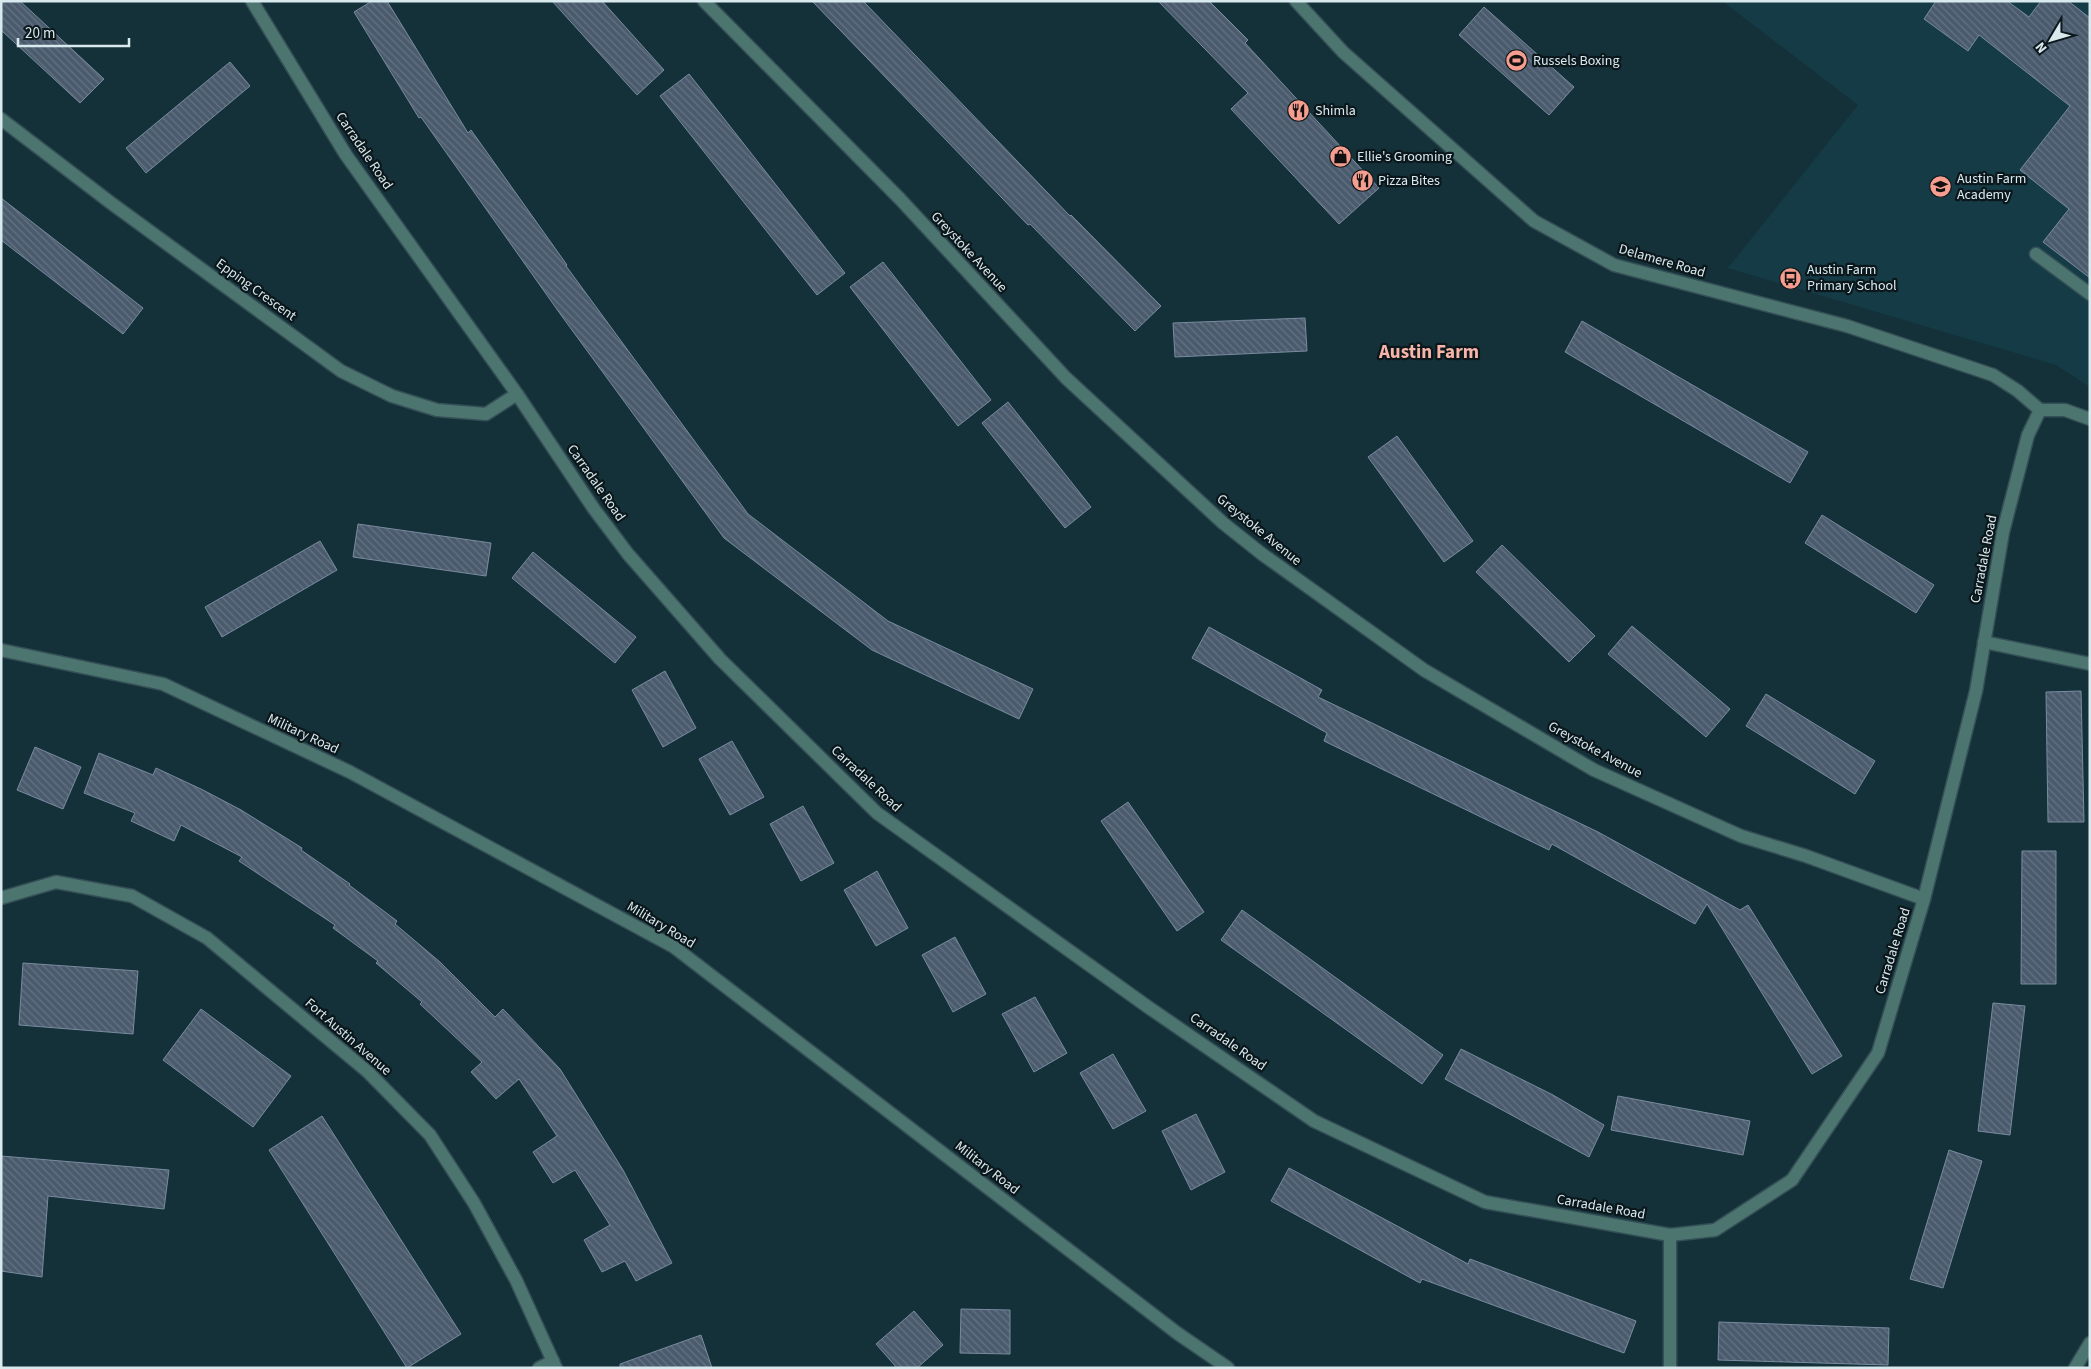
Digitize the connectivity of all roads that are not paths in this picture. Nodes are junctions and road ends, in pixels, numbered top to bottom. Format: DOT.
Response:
graph roads {
  1 [pos="252,1"];
  2 [pos="704,1"];
  3 [pos="1296,1"];
  4 [pos="1,119"];
  5 [pos="2036,254"];
  6 [pos="2090,294"];
  7 [pos="517,394"];
  8 [pos="2040,410"];
  9 [pos="2090,419"];
  10 [pos="1984,642"];
  11 [pos="1,650"];
  12 [pos="2090,664"];
  13 [pos="1,898"];
  14 [pos="1924,899"];
  15 [pos="1670,1235"];
  16 [pos="2090,1344"];
  17 [pos="555,1364"];
  18 [pos="539,1368"];
  19 [pos="1228,1368"];
  20 [pos="1670,1368"];
  21 [pos="2075,1368"];
  1 -- 7 [label="street, Carradale Road"];
  2 -- 14 [label="street, Greystoke Avenue"];
  3 -- 8 [label="street, Delamere Road"];
  4 -- 7 [label="street, Epping Crescent"];
  5 -- 6 [label="street"];
  7 -- 15 [label="street, Carradale Road"];
  8 -- 9 [label="street"];
  8 -- 10 [label="street, Carradale Road"];
  10 -- 12 [label="street"];
  10 -- 14 [label="street, Carradale Road"];
  11 -- 19 [label="street, Military Road"];
  13 -- 17 [label="street, Fort Austin Avenue"];
  14 -- 15 [label="street, Carradale Road"];
  15 -- 20 [label="street"];
  16 -- 21 [label="street"];
  17 -- 18 [label="street"];
}
